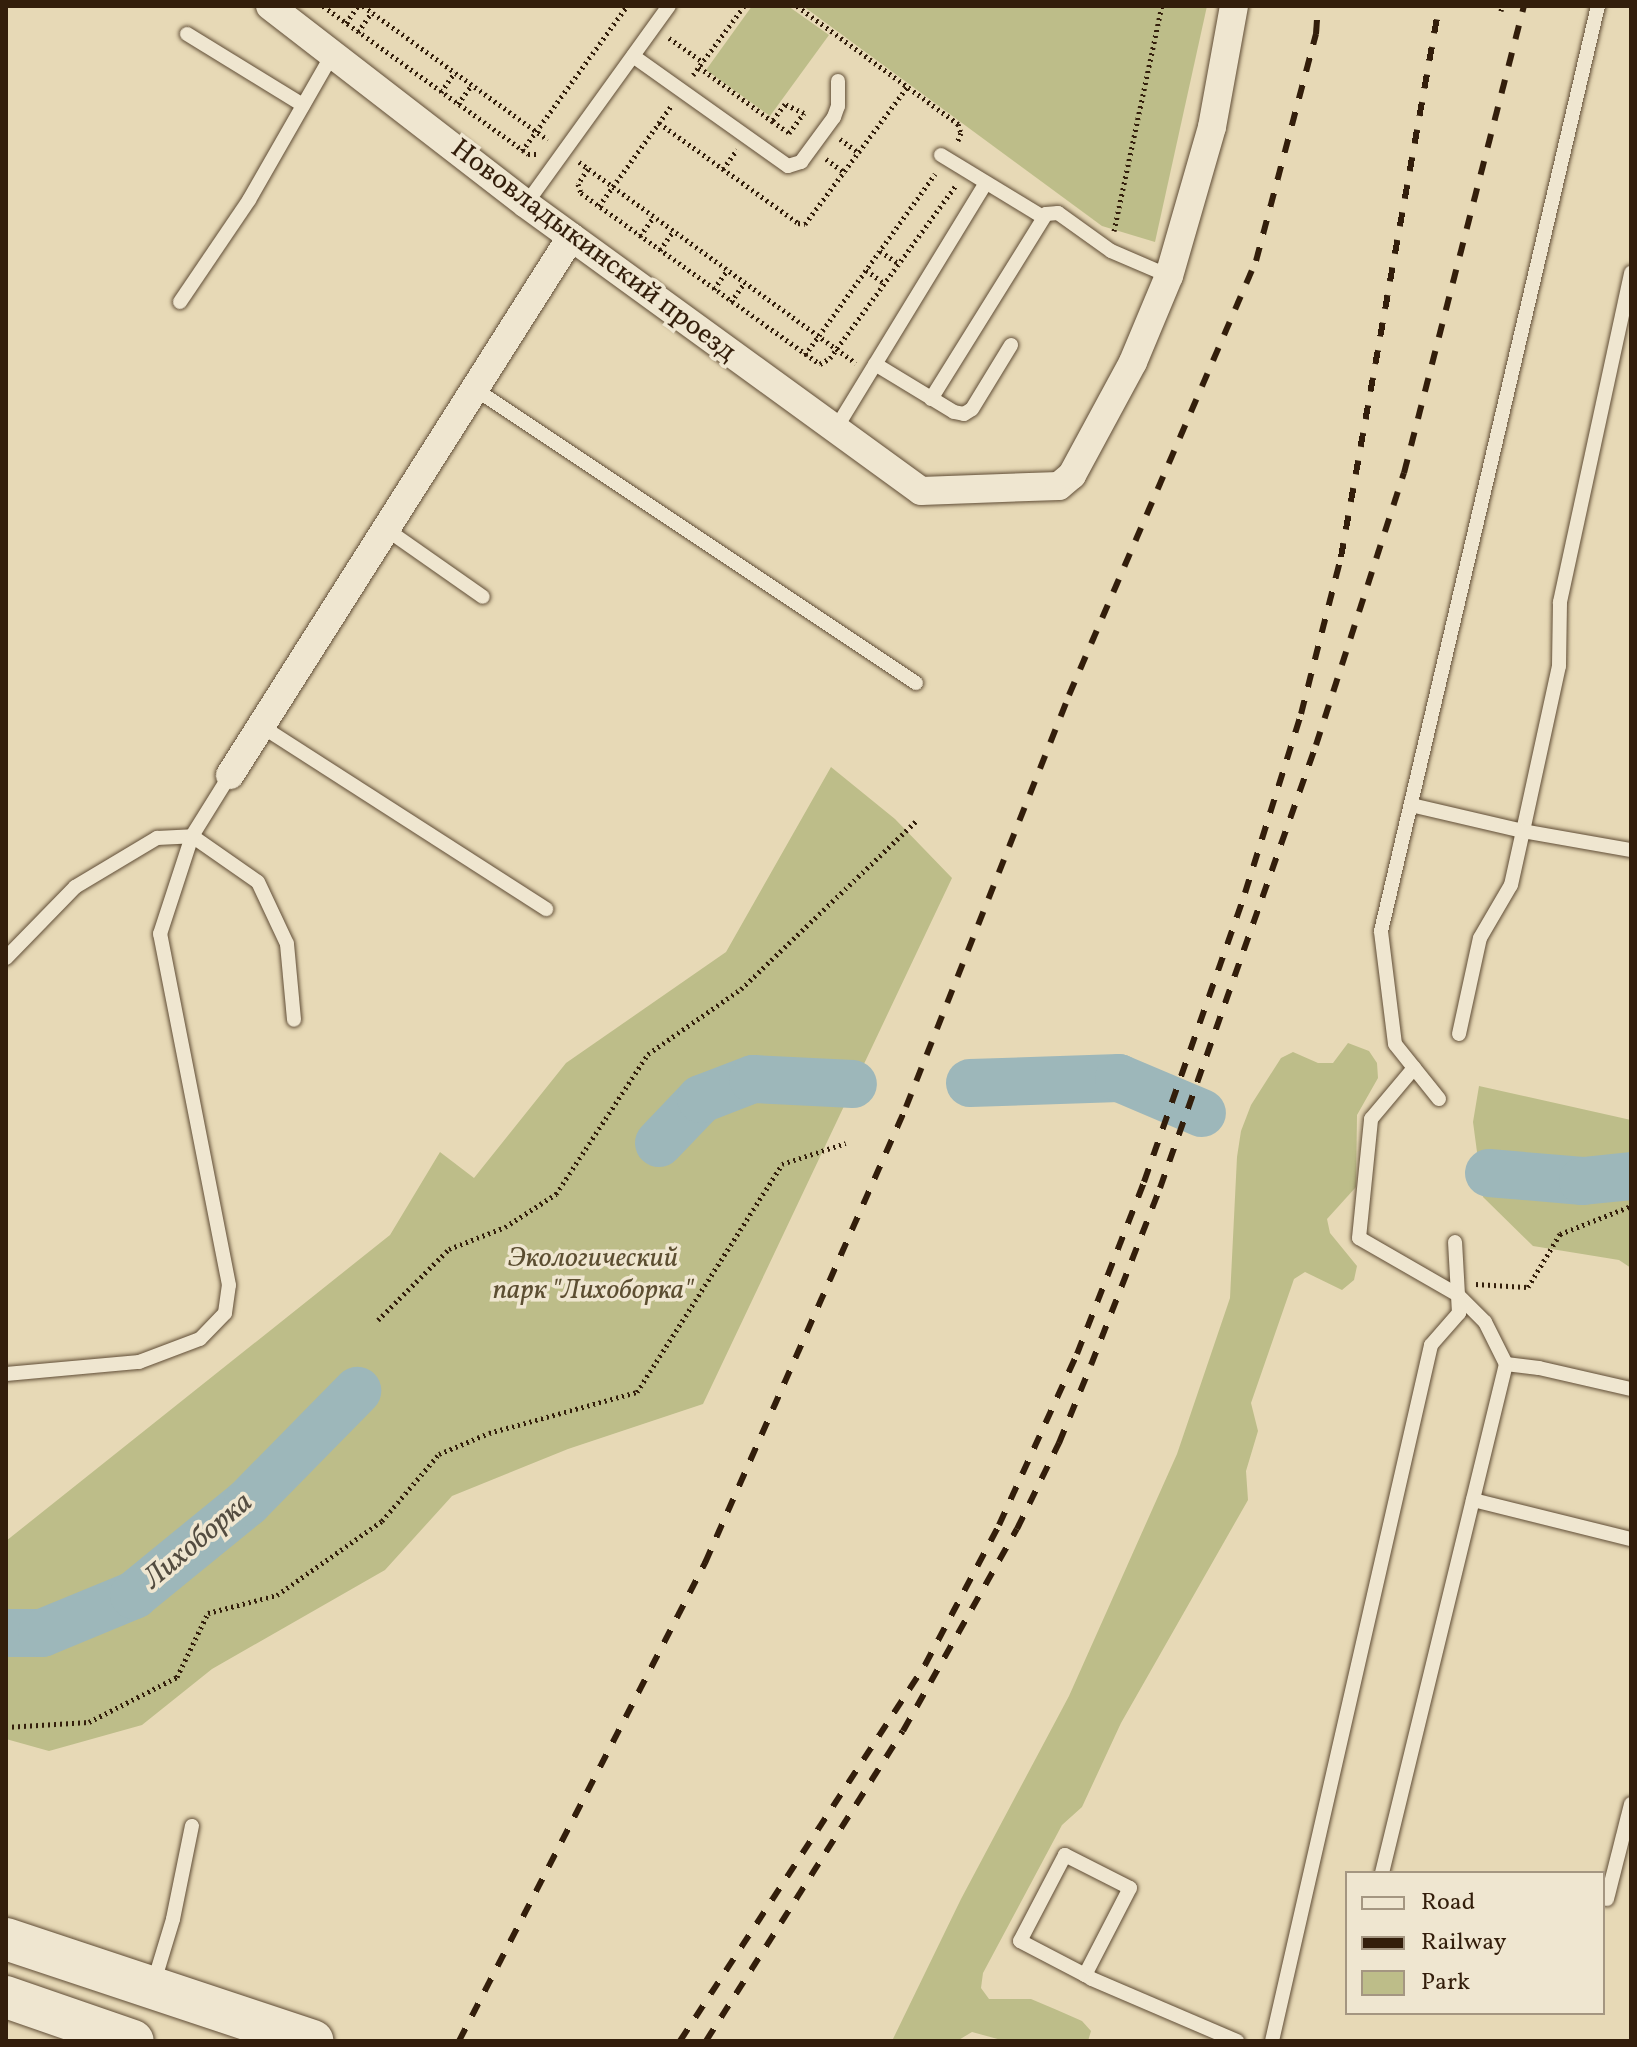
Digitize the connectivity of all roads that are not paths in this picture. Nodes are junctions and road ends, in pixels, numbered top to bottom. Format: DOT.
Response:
graph roads {
  1 [pos="270,6"];
  2 [pos="669,6"];
  3 [pos="1234,6"];
  4 [pos="1598,6"];
  5 [pos="187,34"];
  6 [pos="332,55"];
  7 [pos="633,56"];
  8 [pos="838,81"];
  9 [pos="303,105"];
  10 [pos="944,157"];
  11 [pos="986,183"];
  12 [pos="526,204"];
  13 [pos="1043,217"];
  14 [pos="571,237"];
  15 [pos="1631,273"];
  16 [pos="1169,276"];
  17 [pos="180,302"];
  18 [pos="1011,345"];
  19 [pos="872,369"];
  20 [pos="475,389"];
  21 [pos="931,399"];
  22 [pos="835,430"];
  23 [pos="386,529"];
  24 [pos="483,597"];
  25 [pos="916,683"];
  26 [pos="261,726"];
  27 [pos="230,775"];
  28 [pos="1411,805"];
  29 [pos="1523,831"];
  30 [pos="192,836"];
  31 [pos="1631,850"];
  32 [pos="546,909"];
  33 [pos="6,958"];
  34 [pos="294,1020"];
  35 [pos="1459,1034"];
  36 [pos="1414,1068"];
  37 [pos="1439,1099"];
  38 [pos="1455,1242"];
  39 [pos="1458,1295"];
  40 [pos="1506,1364"];
  41 [pos="6,1374"];
  42 [pos="1631,1389"];
  43 [pos="1473,1500"];
  44 [pos="1631,1539"];
  45 [pos="1631,1804"];
  46 [pos="192,1826"];
  47 [pos="1382,1871"];
  48 [pos="1607,1899"];
  49 [pos="6,1939"];
  50 [pos="1085,1975"];
  51 [pos="153,1985"];
  52 [pos="6,1997"];
  53 [pos="133,2041"];
  54 [pos="312,2041"];
  55 [pos="1237,2041"];
  56 [pos="1272,2041"];
  1 -- 6 [label="street, Нововладыкинский проезд"];
  2 -- 7 [label="lane"];
  3 -- 16 [label="street"];
  4 -- 28 [label="lane"];
  5 -- 9 [label="lane"];
  6 -- 9 [label="lane"];
  6 -- 12 [label="street, Нововладыкинский проезд"];
  7 -- 8 [label="lane"];
  7 -- 12 [label="lane"];
  9 -- 17 [label="lane"];
  10 -- 11 [label="lane"];
  11 -- 13 [label="lane"];
  11 -- 19 [label="lane"];
  12 -- 14 [label="street, Нововладыкинский проезд"];
  13 -- 16 [label="lane"];
  13 -- 21 [label="lane"];
  14 -- 20 [label="street"];
  14 -- 22 [label="street, Нововладыкинский проезд"];
  15 -- 29 [label="lane"];
  16 -- 22 [label="street, Нововладыкинский проезд"];
  18 -- 21 [label="lane"];
  19 -- 21 [label="lane"];
  19 -- 22 [label="lane"];
  20 -- 23 [label="street"];
  20 -- 25 [label="lane"];
  23 -- 24 [label="lane"];
  23 -- 26 [label="street"];
  26 -- 27 [label="street"];
  26 -- 32 [label="lane"];
  27 -- 30 [label="lane"];
  28 -- 29 [label="lane"];
  28 -- 36 [label="lane"];
  29 -- 31 [label="lane"];
  29 -- 35 [label="lane"];
  30 -- 33 [label="lane"];
  30 -- 34 [label="lane"];
  30 -- 41 [label="lane"];
  36 -- 37 [label="lane"];
  36 -- 39 [label="lane"];
  38 -- 39 [label="lane"];
  39 -- 40 [label="lane"];
  39 -- 56 [label="lane"];
  40 -- 42 [label="lane"];
  40 -- 43 [label="lane"];
  43 -- 44 [label="lane"];
  43 -- 47 [label="lane"];
  45 -- 48 [label="lane"];
  46 -- 51 [label="lane"];
  49 -- 51 [label="main road"];
  50 -- 50 [label="lane"];
  50 -- 55 [label="lane"];
  51 -- 54 [label="main road"];
  52 -- 53 [label="main road"];
}
